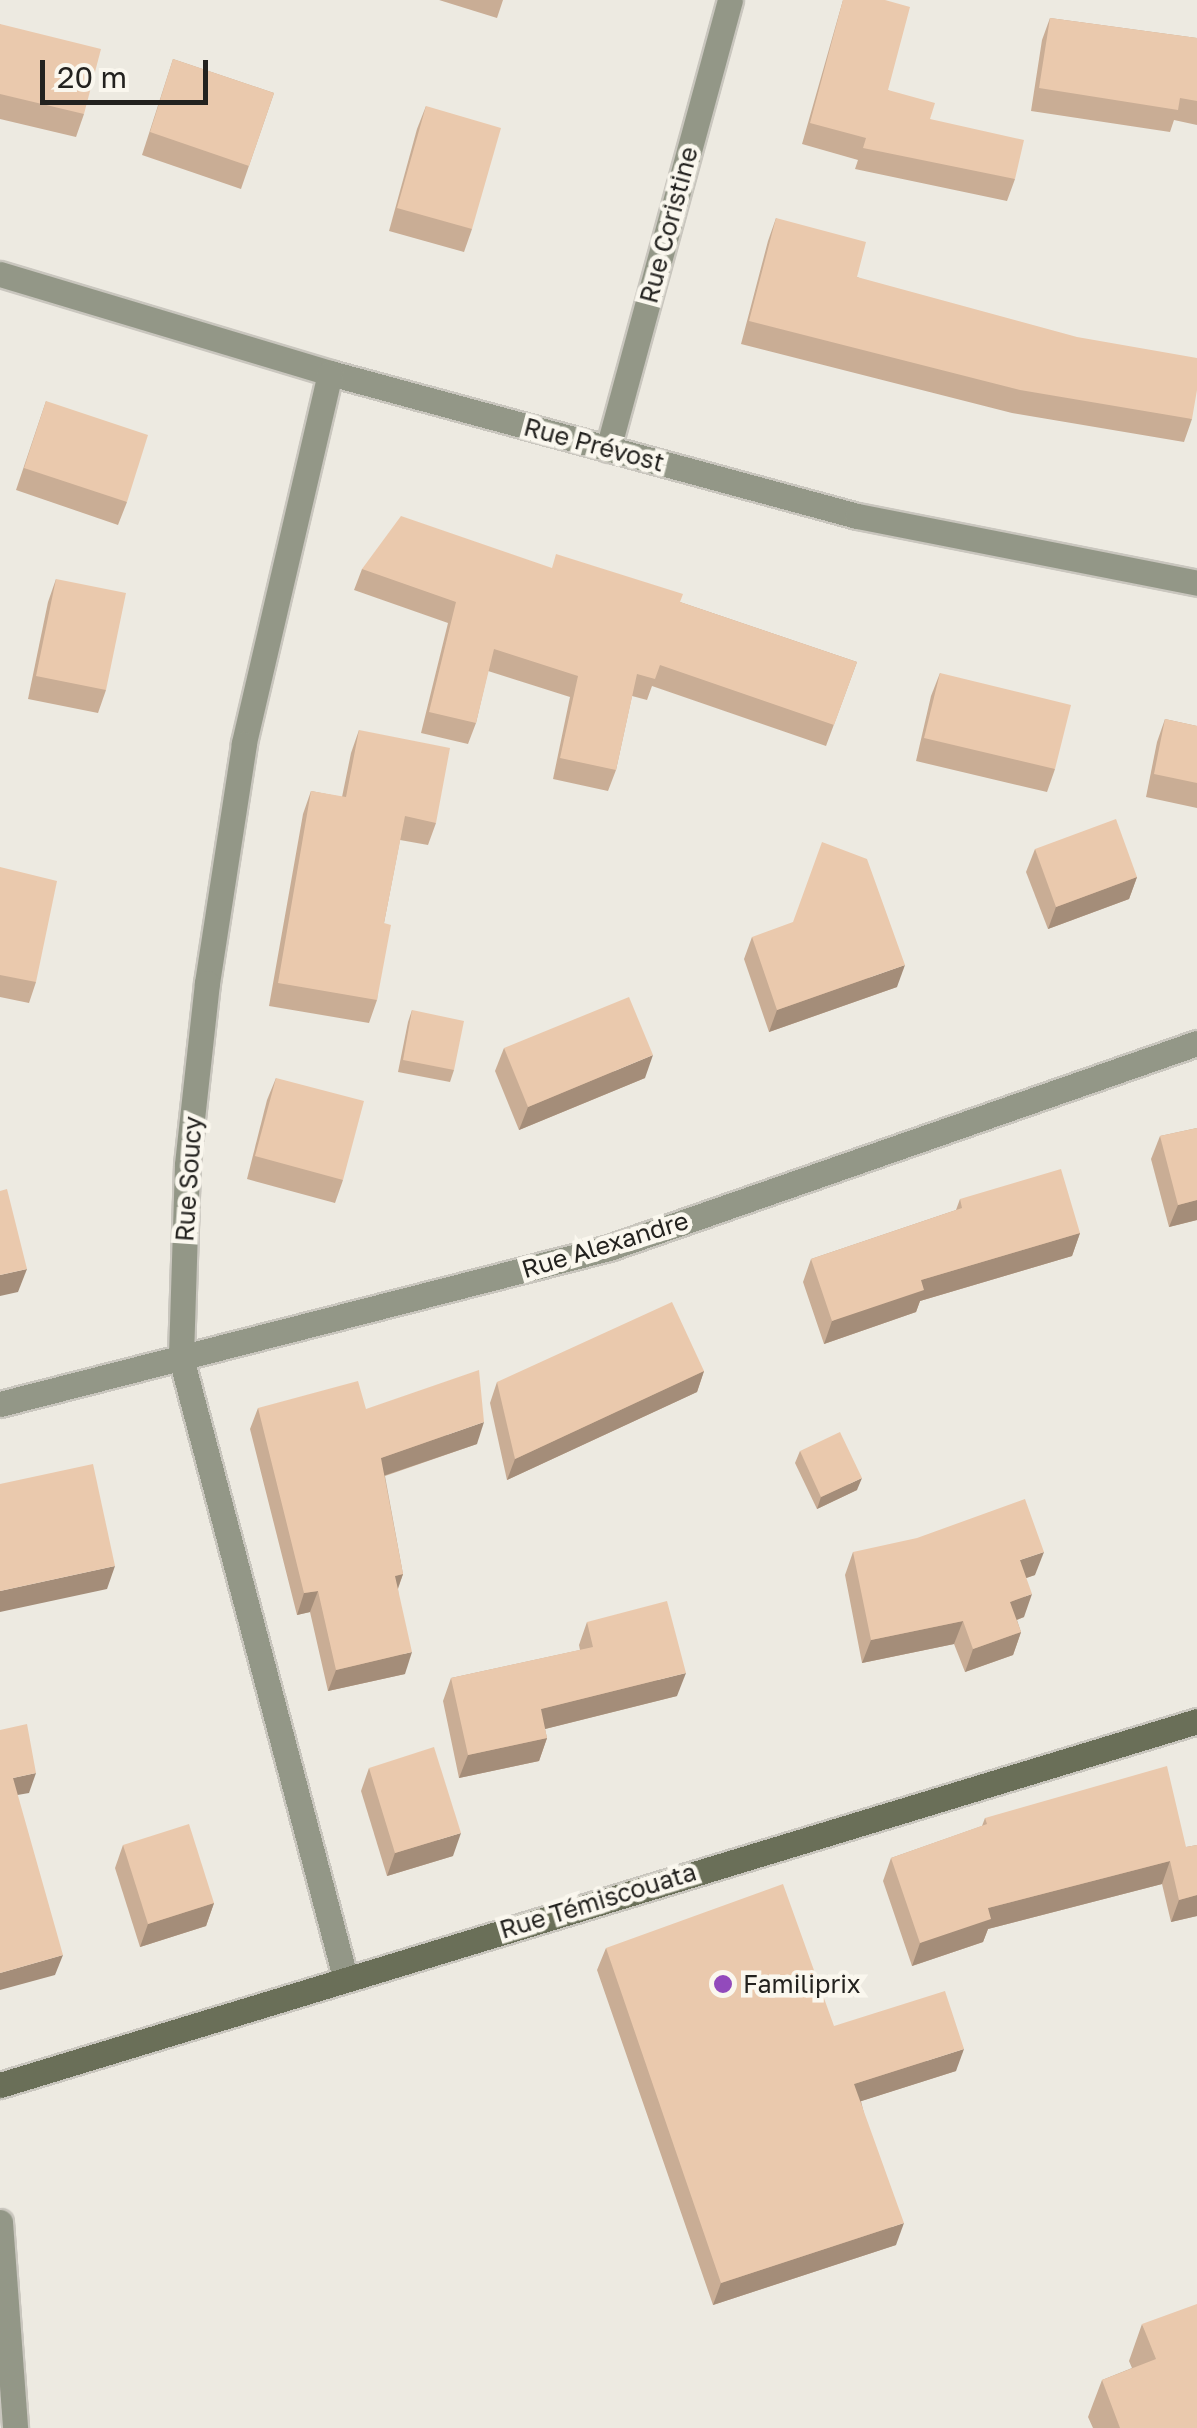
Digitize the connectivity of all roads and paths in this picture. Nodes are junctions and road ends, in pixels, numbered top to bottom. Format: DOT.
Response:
graph roads {
  1 [pos="730,0"];
  2 [pos="0,274"];
  3 [pos="330,372"];
  4 [pos="608,449"];
  5 [pos="1197,583"];
  6 [pos="1197,1044"];
  7 [pos="181,1358"];
  8 [pos="0,1404"];
  9 [pos="1197,1721"];
  10 [pos="345,1977"];
  11 [pos="0,2085"];
  12 [pos="0,2222"];
  13 [pos="15,2428"];
  1 -- 4 [label="street, Rue Coristine"];
  2 -- 3 [label="street, Rue Prévost"];
  3 -- 4 [label="street, Rue Prévost"];
  3 -- 7 [label="street, Rue Soucy"];
  4 -- 5 [label="street, Rue Prévost"];
  6 -- 7 [label="street, Rue Alexandre"];
  7 -- 8 [label="street, Rue Alexandre"];
  7 -- 10 [label="street, Rue Soucy"];
  9 -- 10 [label="main road, Rue Témiscouata"];
  10 -- 11 [label="main road, Rue Témiscouata"];
  12 -- 13 [label="street"];
}
